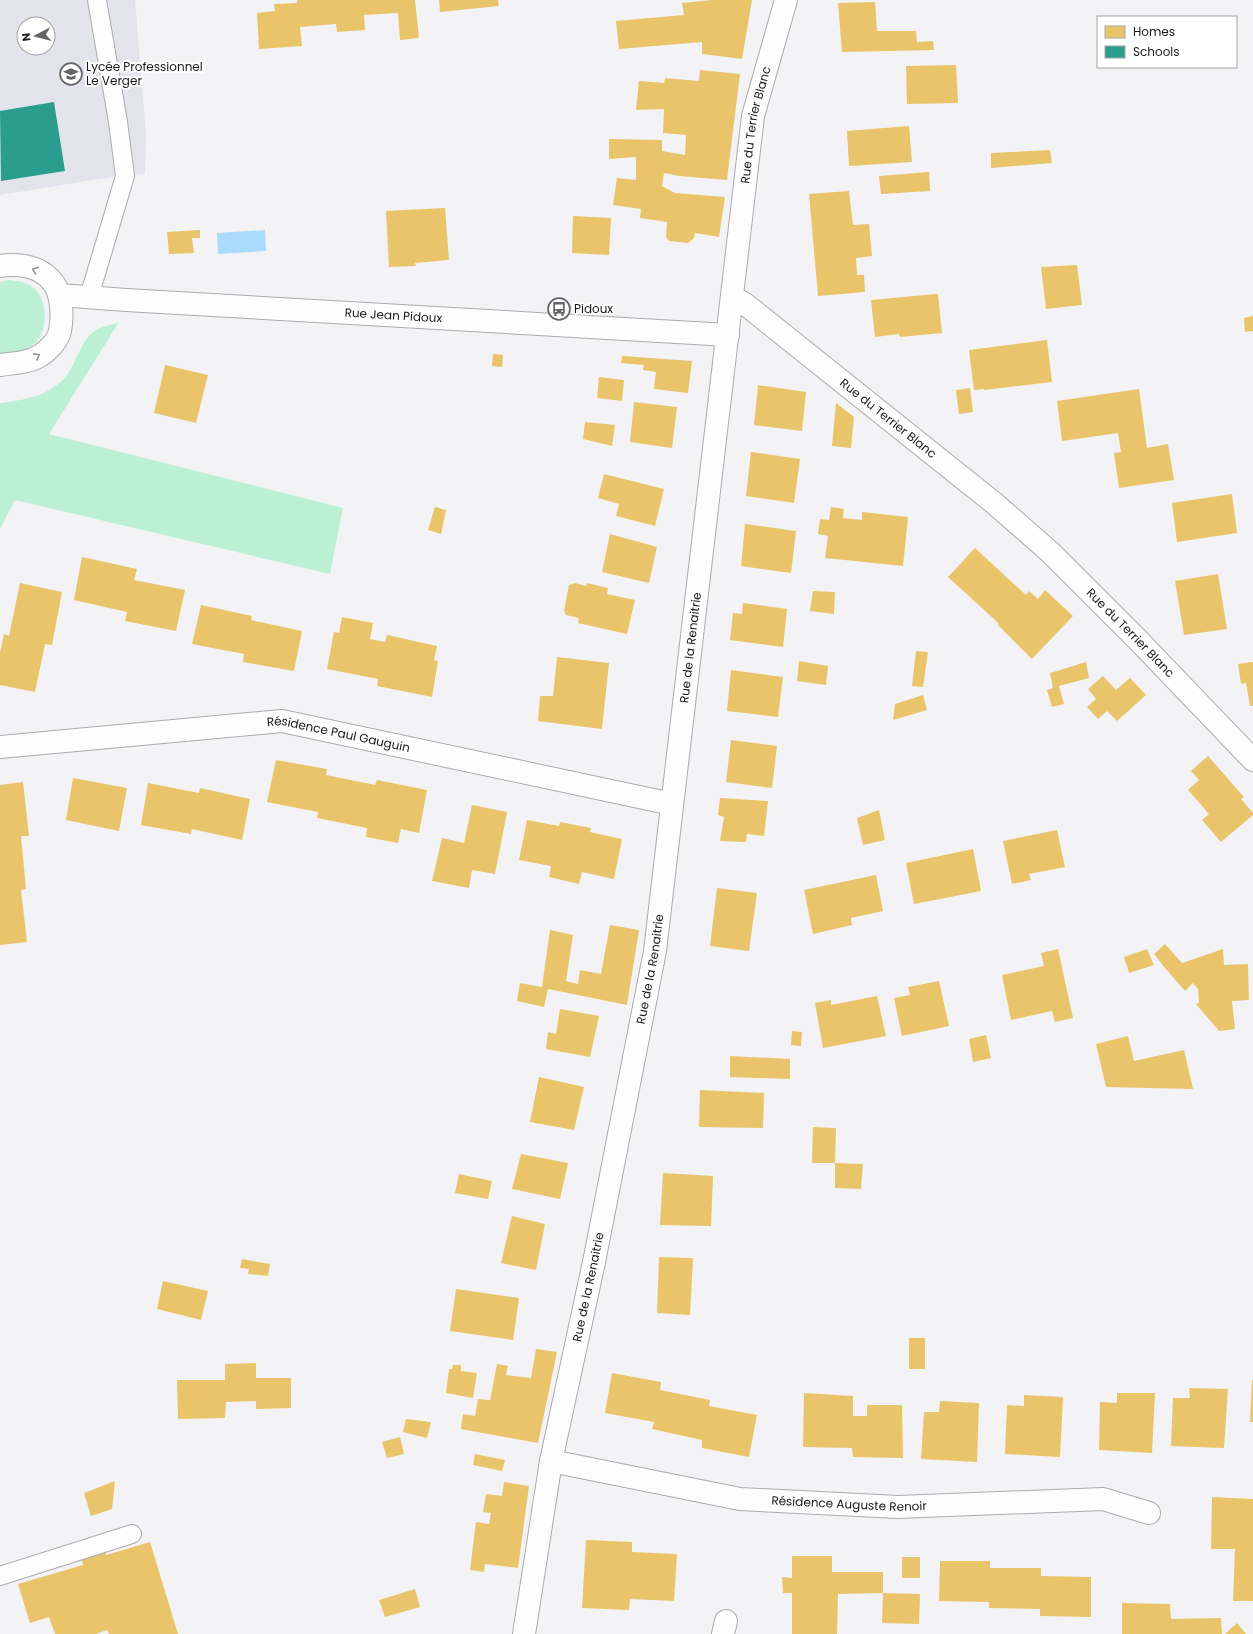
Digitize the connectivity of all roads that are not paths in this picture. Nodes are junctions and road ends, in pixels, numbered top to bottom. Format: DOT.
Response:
graph roads {
  1 [pos="97,0"];
  2 [pos="786,0"];
  3 [pos="0,266"];
  4 [pos="58,295"];
  5 [pos="732,297"];
  6 [pos="89,298"];
  7 [pos="728,335"];
  8 [pos="0,365"];
  9 [pos="0,747"];
  10 [pos="1253,760"];
  11 [pos="672,804"];
  12 [pos="551,1461"];
  13 [pos="1149,1513"];
  14 [pos="132,1534"];
  15 [pos="0,1576"];
  16 [pos="524,1634"];
  1 -- 6 [label="lane"];
  2 -- 5 [label="street, Rue du Terrier Blanc"];
  4 -- 3 [label="street, one-way"];
  4 -- 6 [label="street, Rue Jean Pidoux"];
  8 -- 4 [label="street, one-way"];
  5 -- 7 [label="street, Rue de la Renaitrie"];
  5 -- 10 [label="street, Rue du Terrier Blanc"];
  6 -- 7 [label="street, Rue Jean Pidoux"];
  7 -- 11 [label="street, Rue de la Renaitrie"];
  9 -- 11 [label="street, Résidence Paul Gauguin"];
  11 -- 12 [label="street, Rue de la Renaitrie"];
  12 -- 13 [label="street, Résidence Auguste Renoir"];
  12 -- 16 [label="street, Rue de la Renaitrie"];
  14 -- 15 [label="lane"];
}
